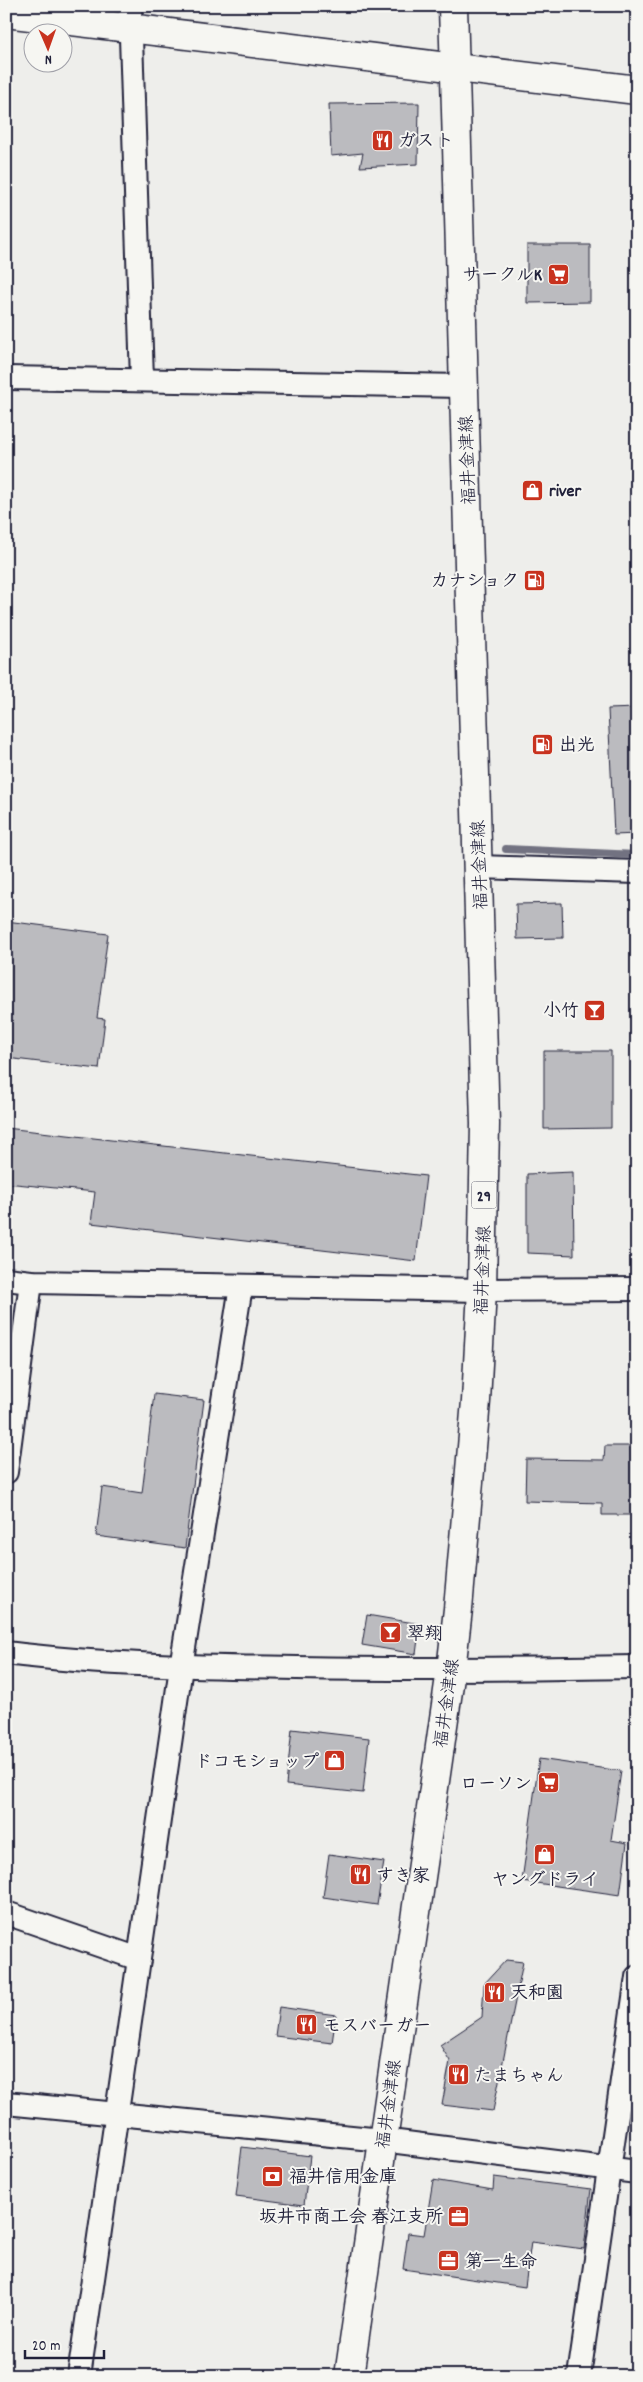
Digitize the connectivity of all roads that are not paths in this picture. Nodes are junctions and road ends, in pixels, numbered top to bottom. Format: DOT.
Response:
graph roads {
  1 [pos="454,6"];
  2 [pos="6,13"];
  3 [pos="131,17"];
  4 [pos="456,66"];
  5 [pos="637,90"];
  6 [pos="6,378"];
  7 [pos="142,380"];
  8 [pos="464,386"];
  9 [pos="479,867"];
  10 [pos="637,872"];
  11 [pos="6,1279"];
  12 [pos="32,1282"];
  13 [pos="241,1286"];
  14 [pos="637,1289"];
  15 [pos="482,1290"];
  16 [pos="6,1472"];
  17 [pos="6,1653"];
  18 [pos="181,1667"];
  19 [pos="637,1667"];
  20 [pos="451,1670"];
  21 [pos="6,1914"];
  22 [pos="139,1959"];
  23 [pos="636,1984"];
  24 [pos="6,2103"];
  25 [pos="117,2114"];
  26 [pos="382,2140"];
  27 [pos="610,2169"];
  28 [pos="637,2172"];
  29 [pos="79,2376"];
  30 [pos="349,2376"];
  31 [pos="580,2376"];
  1 -- 4 [label="main road, 福井金津線 / 29"];
  2 -- 3 [label="main road"];
  3 -- 4 [label="main road"];
  3 -- 7 [label="street"];
  4 -- 5 [label="main road"];
  4 -- 8 [label="main road, 福井金津線 / 29"];
  6 -- 7 [label="street"];
  7 -- 8 [label="street"];
  8 -- 9 [label="main road, 福井金津線 / 29"];
  9 -- 10 [label="street"];
  9 -- 15 [label="main road, 福井金津線 / 29"];
  11 -- 12 [label="street"];
  12 -- 13 [label="street"];
  12 -- 16 [label="street"];
  13 -- 15 [label="street"];
  13 -- 18 [label="street"];
  14 -- 15 [label="street"];
  15 -- 20 [label="main road, 福井金津線 / 29"];
  17 -- 18 [label="street"];
  18 -- 20 [label="street"];
  18 -- 22 [label="street"];
  19 -- 20 [label="street"];
  20 -- 26 [label="main road, 福井金津線 / 29"];
  21 -- 22 [label="street"];
  22 -- 25 [label="street"];
  23 -- 27 [label="street"];
  24 -- 25 [label="street"];
  25 -- 26 [label="street"];
  25 -- 29 [label="street"];
  26 -- 27 [label="street"];
  26 -- 30 [label="main road, 福井金津線 / 29"];
  27 -- 28 [label="street"];
  27 -- 31 [label="street"];
}
